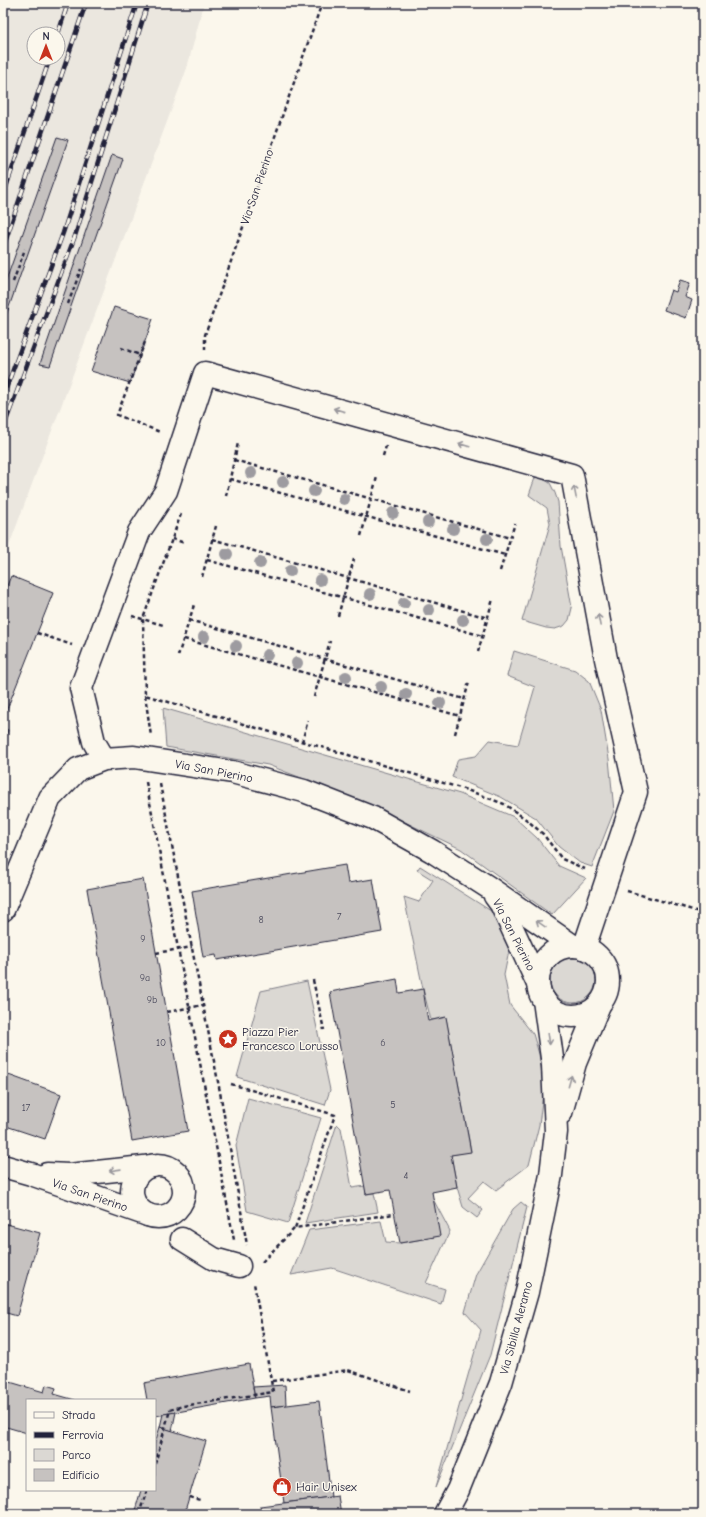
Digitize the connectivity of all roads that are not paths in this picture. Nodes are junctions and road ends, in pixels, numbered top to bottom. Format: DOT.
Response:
graph roads {
  1 [pos="104,759"];
  2 [pos="488,887"];
  3 [pos="3,910"];
  4 [pos="579,947"];
  5 [pos="541,992"];
  6 [pos="599,1004"];
  7 [pos="556,1132"];
  8 [pos="3,1166"];
  9 [pos="153,1166"];
  10 [pos="31,1174"];
  11 [pos="149,1216"];
  12 [pos="182,1239"];
  13 [pos="246,1262"];
  14 [pos="445,1514"];
  1 -- 2 [label="street, Via San Pierino"];
  1 -- 3 [label="street, Via San Pierino"];
  4 -- 1 [label="street, one-way"];
  4 -- 2 [label="street, Via San Pierino, one-way"];
  2 -- 5 [label="street, Via San Pierino"];
  4 -- 5 [label="street, Via San Pierino"];
  4 -- 6 [label="street, Via San Pierino"];
  5 -- 6 [label="street, Via San Pierino"];
  5 -- 7 [label="street, Via Sibilla Aleramo, one-way"];
  7 -- 6 [label="street, Via Sibilla Aleramo, one-way"];
  7 -- 14 [label="street, Via Sibilla Aleramo"];
  8 -- 10 [label="street, Via San Pierino"];
  9 -- 10 [label="street, Via San Pierino, one-way"];
  9 -- 11 [label="street"];
  9 -- 11 [label="street"];
  10 -- 11 [label="street, Via San Pierino"];
  12 -- 13 [label="street"];
}
